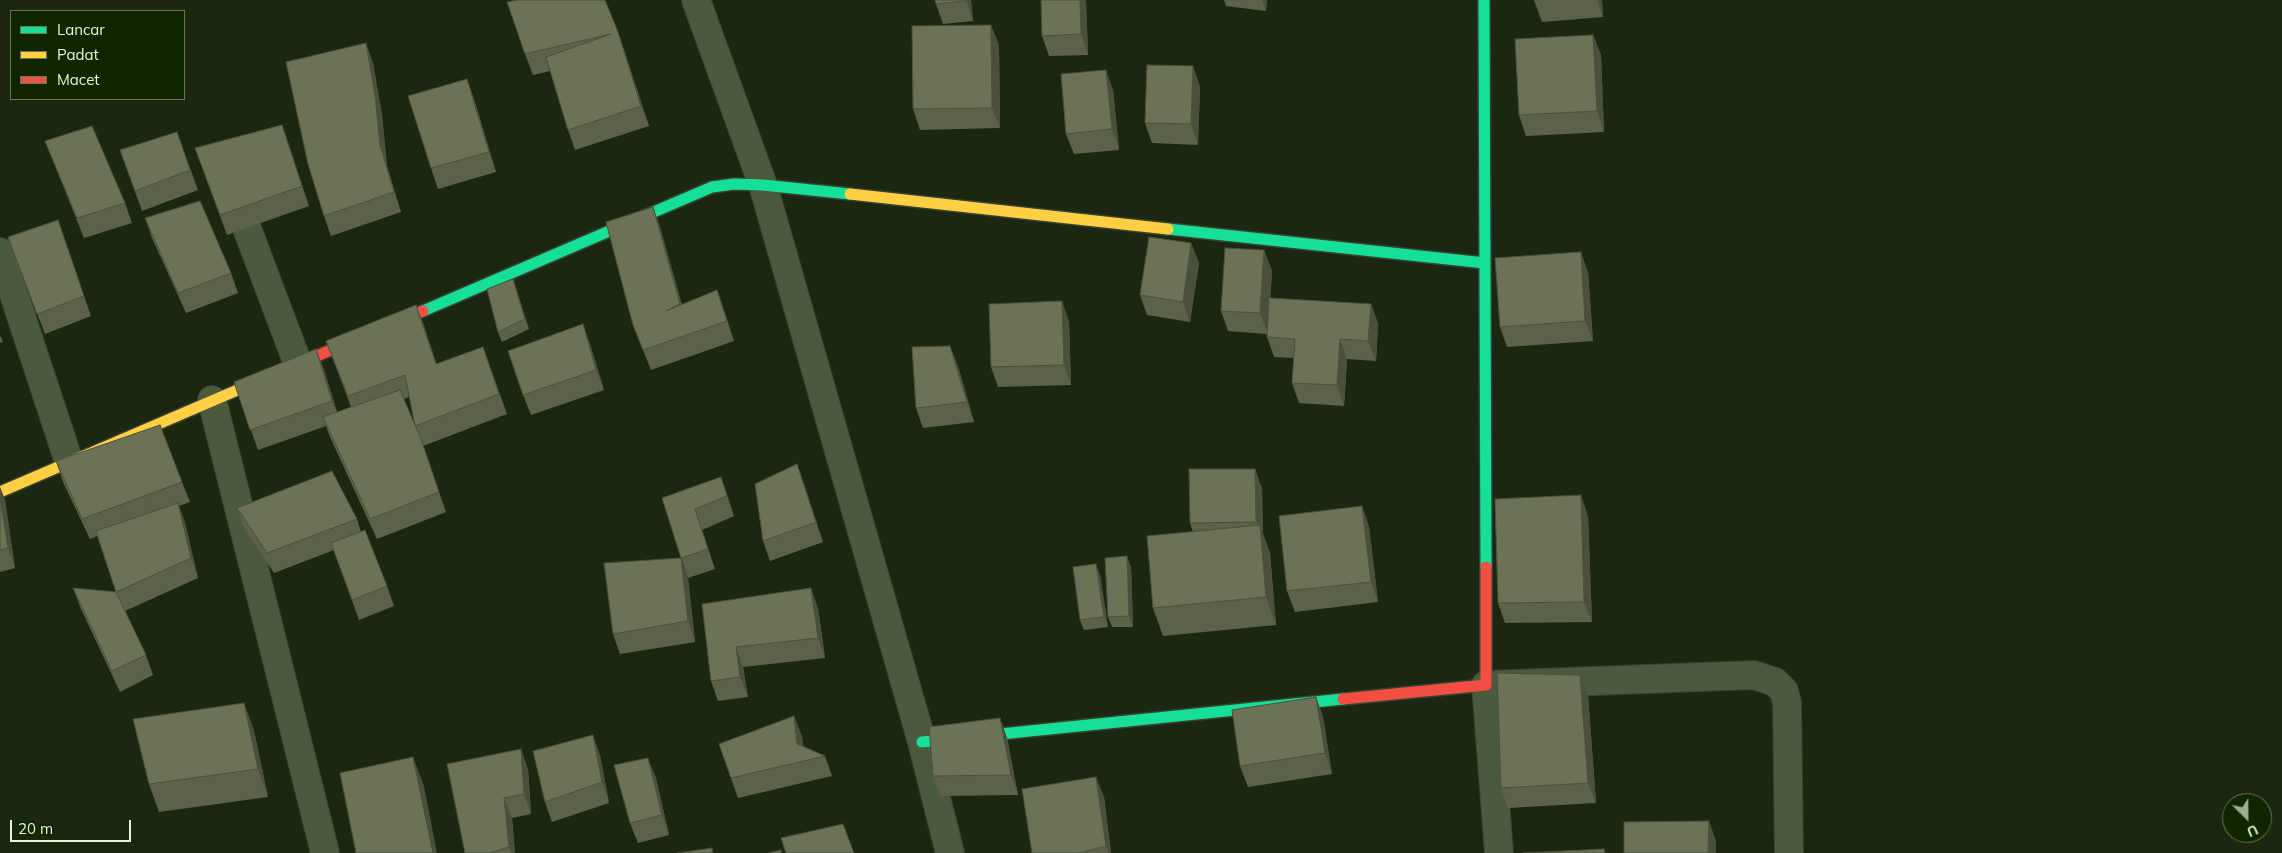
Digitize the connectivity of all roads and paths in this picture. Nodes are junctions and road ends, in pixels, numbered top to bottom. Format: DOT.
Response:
graph roads {
  1 [pos="696,0"];
  2 [pos="1484,0"];
  3 [pos="228,177"];
  4 [pos="763,185"];
  5 [pos="0,252"];
  6 [pos="1485,263"];
  7 [pos="298,364"];
  8 [pos="212,400"];
  9 [pos="69,462"];
  10 [pos="0,492"];
  11 [pos="1486,685"];
  12 [pos="922,742"];
  13 [pos="325,853"];
  14 [pos="950,853"];
  15 [pos="1499,853"];
  16 [pos="1789,853"];
  1 -- 4 [label="street"];
  2 -- 6 [label="street"];
  3 -- 7 [label="street"];
  4 -- 6 [label="street"];
  4 -- 7 [label="street"];
  4 -- 12 [label="street"];
  5 -- 9 [label="street"];
  6 -- 11 [label="street"];
  7 -- 8 [label="street"];
  8 -- 9 [label="street"];
  8 -- 13 [label="street"];
  9 -- 10 [label="street"];
  11 -- 12 [label="street"];
  11 -- 15 [label="street"];
  11 -- 16 [label="street"];
  12 -- 14 [label="street"];
}
